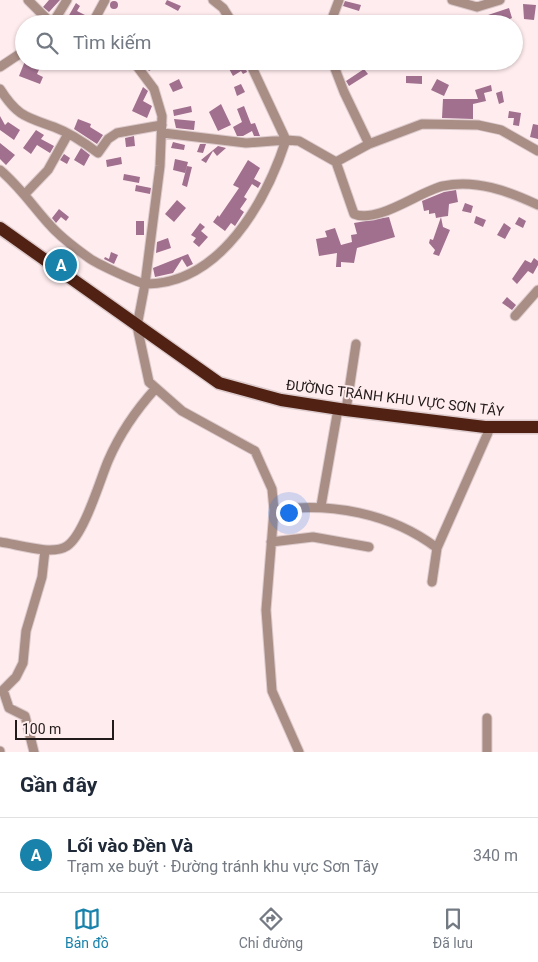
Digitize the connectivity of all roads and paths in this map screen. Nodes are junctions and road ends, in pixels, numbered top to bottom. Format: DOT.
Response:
graph roads {
  1 [pos="28,0"];
  2 [pos="67,0"];
  3 [pos="105,0"];
  4 [pos="213,0"];
  5 [pos="339,0"];
  6 [pos="452,0"];
  7 [pos="500,0"];
  8 [pos="44,15"];
  9 [pos="57,15"];
  10 [pos="97,15"];
  11 [pos="227,15"];
  12 [pos="333,15"];
  13 [pos="15,57"];
  14 [pos="0,67"];
  15 [pos="140,70"];
  16 [pos="253,70"];
  17 [pos="335,70"];
  18 [pos="0,89"];
  19 [pos="162,129"];
  20 [pos="68,134"];
  21 [pos="286,140"];
  22 [pos="368,144"];
  23 [pos="538,151"];
  24 [pos="336,162"];
  25 [pos="0,170"];
  26 [pos="25,194"];
  27 [pos="538,206"];
  28 [pos="0,228"];
  29 [pos="145,284"];
  30 [pos="538,290"];
  31 [pos="515,316"];
  32 [pos="137,326"];
  33 [pos="356,344"];
  34 [pos="156,388"];
  35 [pos="342,410"];
  36 [pos="491,426"];
  37 [pos="538,427"];
  38 [pos="321,506"];
  39 [pos="274,510"];
  40 [pos="0,542"];
  41 [pos="272,542"];
  42 [pos="369,547"];
  43 [pos="438,548"];
  44 [pos="45,550"];
  45 [pos="432,582"];
  46 [pos="487,718"];
  47 [pos="34,752"];
  48 [pos="299,752"];
  49 [pos="487,752"];
  1 -- 8 [label="street"];
  2 -- 9 [label="street"];
  3 -- 10 [label="street"];
  4 -- 11 [label="street"];
  5 -- 12 [label="street"];
  6 -- 7 [label="street"];
  13 -- 14 [label="street"];
  15 -- 19 [label="street"];
  16 -- 21 [label="street"];
  17 -- 22 [label="street"];
  18 -- 20 [label="street"];
  19 -- 20 [label="street"];
  19 -- 21 [label="street"];
  19 -- 29 [label="street"];
  20 -- 26 [label="street"];
  21 -- 24 [label="street"];
  21 -- 29 [label="street"];
  22 -- 23 [label="street"];
  22 -- 24 [label="street"];
  24 -- 27 [label="street"];
  25 -- 26 [label="street"];
  26 -- 29 [label="street"];
  28 -- 32 [label="highway, ĐƯỜNG TRÁNH KHU VỰC SƠN TÂY"];
  29 -- 32 [label="street"];
  30 -- 31 [label="street"];
  32 -- 34 [label="street"];
  32 -- 35 [label="highway, ĐƯỜNG TRÁNH KHU VỰC SƠN TÂY"];
  33 -- 35 [label="street"];
  34 -- 39 [label="street"];
  34 -- 44 [label="street"];
  35 -- 36 [label="highway, ĐƯỜNG TRÁNH KHU VỰC SƠN TÂY"];
  35 -- 38 [label="street"];
  36 -- 37 [label="highway, ĐƯỜNG TRÁNH KHU VỰC SƠN TÂY"];
  36 -- 43 [label="street"];
  38 -- 39 [label="street"];
  38 -- 43 [label="street"];
  39 -- 41 [label="street"];
  40 -- 44 [label="street"];
  41 -- 42 [label="street"];
  41 -- 48 [label="street"];
  43 -- 45 [label="street"];
  44 -- 47 [label="street"];
  46 -- 49 [label="street"];
}
